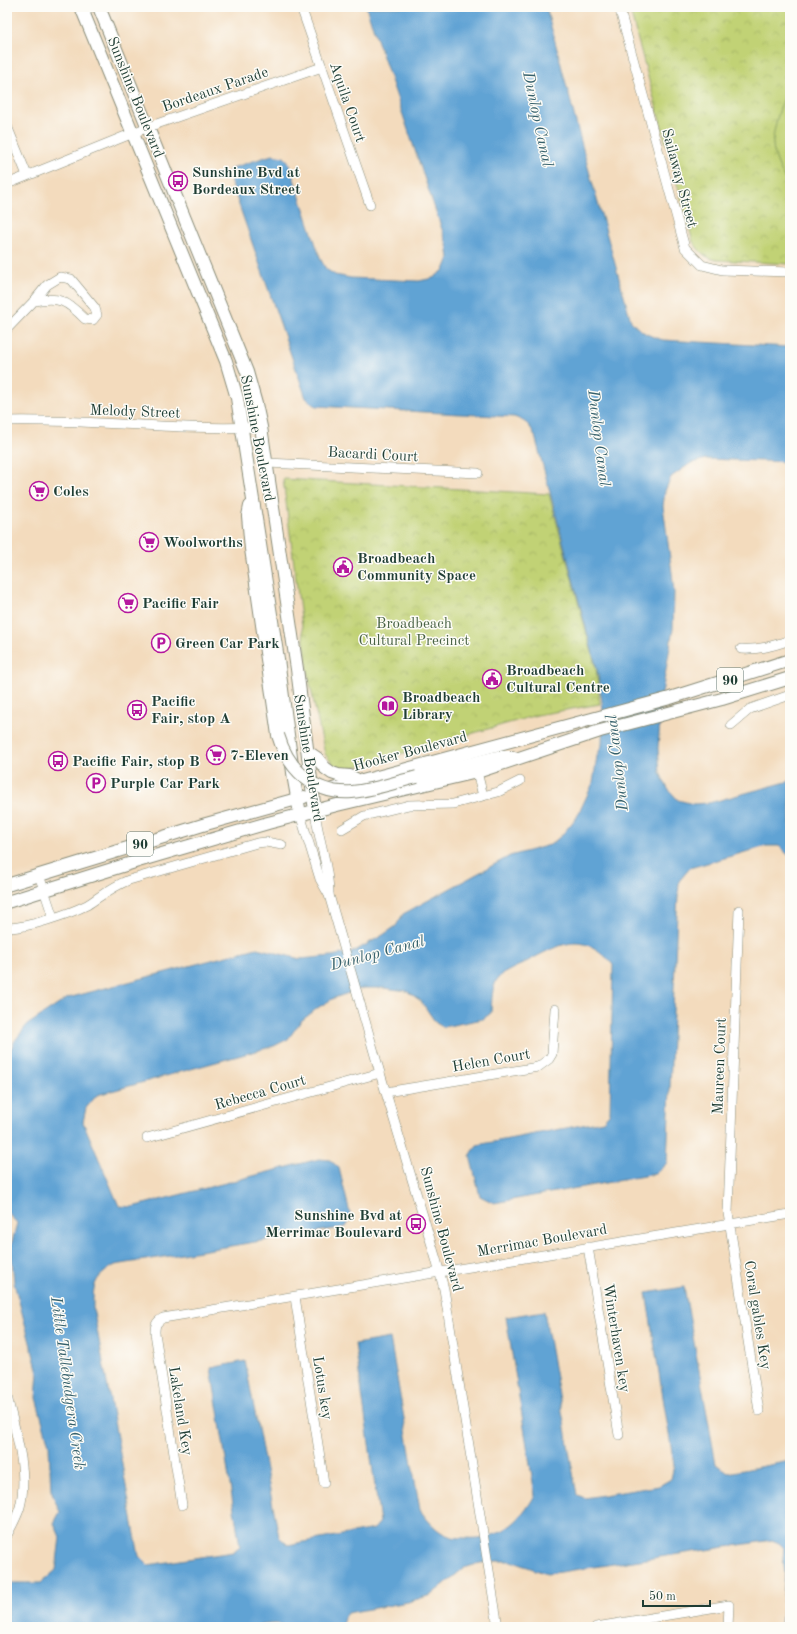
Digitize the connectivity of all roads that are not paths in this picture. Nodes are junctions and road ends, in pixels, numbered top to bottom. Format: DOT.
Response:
graph roads {
  1 [pos="99,7"];
  2 [pos="301,7"];
  3 [pos="619,7"];
  4 [pos="85,8"];
  5 [pos="322,67"];
  6 [pos="7,126"];
  7 [pos="148,126"];
  8 [pos="133,133"];
  9 [pos="27,175"];
  10 [pos="7,184"];
  11 [pos="370,205"];
  12 [pos="790,272"];
  13 [pos="34,301"];
  14 [pos="7,329"];
  15 [pos="7,421"];
  16 [pos="261,426"];
  17 [pos="242,428"];
  18 [pos="267,463"];
  19 [pos="478,473"];
  20 [pos="252,489"];
  21 [pos="790,640"];
  22 [pos="741,649"];
  23 [pos="790,660"];
  24 [pos="790,678"];
  25 [pos="790,695"];
  26 [pos="731,725"];
  27 [pos="308,752"];
  28 [pos="523,757"];
  29 [pos="478,772"];
  30 [pos="360,781"];
  31 [pos="520,781"];
  32 [pos="313,794"];
  33 [pos="483,796"];
  34 [pos="297,799"];
  35 [pos="315,811"];
  36 [pos="300,814"];
  37 [pos="342,829"];
  38 [pos="282,845"];
  39 [pos="39,875"];
  40 [pos="7,885"];
  41 [pos="45,890"];
  42 [pos="329,895"];
  43 [pos="7,902"];
  44 [pos="739,910"];
  45 [pos="53,917"];
  46 [pos="7,928"];
  47 [pos="556,1009"];
  48 [pos="380,1073"];
  49 [pos="386,1092"];
  50 [pos="147,1138"];
  51 [pos="790,1214"];
  52 [pos="729,1224"];
  53 [pos="588,1247"];
  54 [pos="440,1272"];
  55 [pos="294,1297"];
  56 [pos="158,1321"];
  57 [pos="7,1396"];
  58 [pos="759,1411"];
  59 [pos="619,1435"];
  60 [pos="324,1483"];
  61 [pos="182,1505"];
  62 [pos="7,1535"];
  63 [pos="614,1626"];
  64 [pos="498,1627"];
  65 [pos="596,1627"];
  66 [pos="728,1627"];
  1 -- 7 [label="main road, Sunshine Boulevard"];
  2 -- 5 [label="street, Aquila Court"];
  3 -- 12 [label="street, Sailaway Street"];
  4 -- 8 [label="main road, Sunshine Boulevard"];
  5 -- 7 [label="street, Bordeaux Parade"];
  5 -- 11 [label="street, Aquila Court"];
  6 -- 9 [label="street"];
  7 -- 8 [label="street, Bordeaux Parade"];
  7 -- 16 [label="main road, Sunshine Boulevard"];
  8 -- 9 [label="street, Bordeaux Parade"];
  8 -- 17 [label="main road, Sunshine Boulevard"];
  9 -- 10 [label="street, Bordeaux Parade"];
  13 -- 13 [label="street"];
  13 -- 14 [label="street"];
  15 -- 17 [label="street, Melody Street"];
  16 -- 17 [label="street, Melody Street"];
  16 -- 18 [label="main road, Sunshine Boulevard"];
  17 -- 20 [label="main road, Sunshine Boulevard"];
  18 -- 19 [label="street, Bacardi Court"];
  18 -- 27 [label="main road, Sunshine Boulevard"];
  20 -- 28 [label="main road, bridge"];
  20 -- 34 [label="main road, Sunshine Boulevard"];
  21 -- 22 [label="street"];
  23 -- 30 [label="main road, Hooker Boulevard / 90"];
  24 -- 28 [label="main road, 90"];
  25 -- 26 [label="street"];
  27 -- 30 [label="main road"];
  27 -- 32 [label="main road, Sunshine Boulevard"];
  28 -- 29 [label="main road, 90"];
  29 -- 33 [label="street"];
  29 -- 35 [label="main road, 90"];
  30 -- 32 [label="main road, Hooker Boulevard / 90"];
  31 -- 33 [label="street"];
  32 -- 34 [label="main road, Hooker Boulevard / 90"];
  32 -- 35 [label="main road, Sunshine Boulevard"];
  33 -- 37 [label="street"];
  34 -- 36 [label="main road, Sunshine Boulevard"];
  34 -- 39 [label="main road, Hooker Boulevard / 90"];
  35 -- 36 [label="main road, 90"];
  35 -- 42 [label="street, Sunshine Boulevard"];
  36 -- 41 [label="main road, 90"];
  36 -- 42 [label="street, Sunshine Boulevard"];
  38 -- 45 [label="street"];
  39 -- 40 [label="main road, Hooker Boulevard / 90"];
  39 -- 41 [label="street"];
  41 -- 43 [label="main road, 90"];
  41 -- 45 [label="street"];
  42 -- 48 [label="street, Sunshine Boulevard"];
  44 -- 52 [label="street, Maureen Court"];
  45 -- 46 [label="street"];
  47 -- 49 [label="street, Helen Court"];
  48 -- 49 [label="street, Sunshine Boulevard"];
  48 -- 50 [label="street, Rebecca Court"];
  49 -- 54 [label="street, Sunshine Boulevard"];
  51 -- 52 [label="street, Merrimac Boulevard"];
  52 -- 53 [label="street, Merrimac Boulevard"];
  52 -- 58 [label="street, Coral gables Key"];
  53 -- 54 [label="street, Merrimac Boulevard"];
  53 -- 59 [label="street, Winterhaven key"];
  54 -- 55 [label="street, Merrimac Boulevard"];
  54 -- 64 [label="street, Sunshine Boulevard"];
  55 -- 56 [label="street, Merrimac Boulevard"];
  55 -- 60 [label="street, Lotus key"];
  56 -- 61 [label="street, Lakeland Key"];
  57 -- 62 [label="street"];
  63 -- 65 [label="street"];
  63 -- 66 [label="street"];
}
